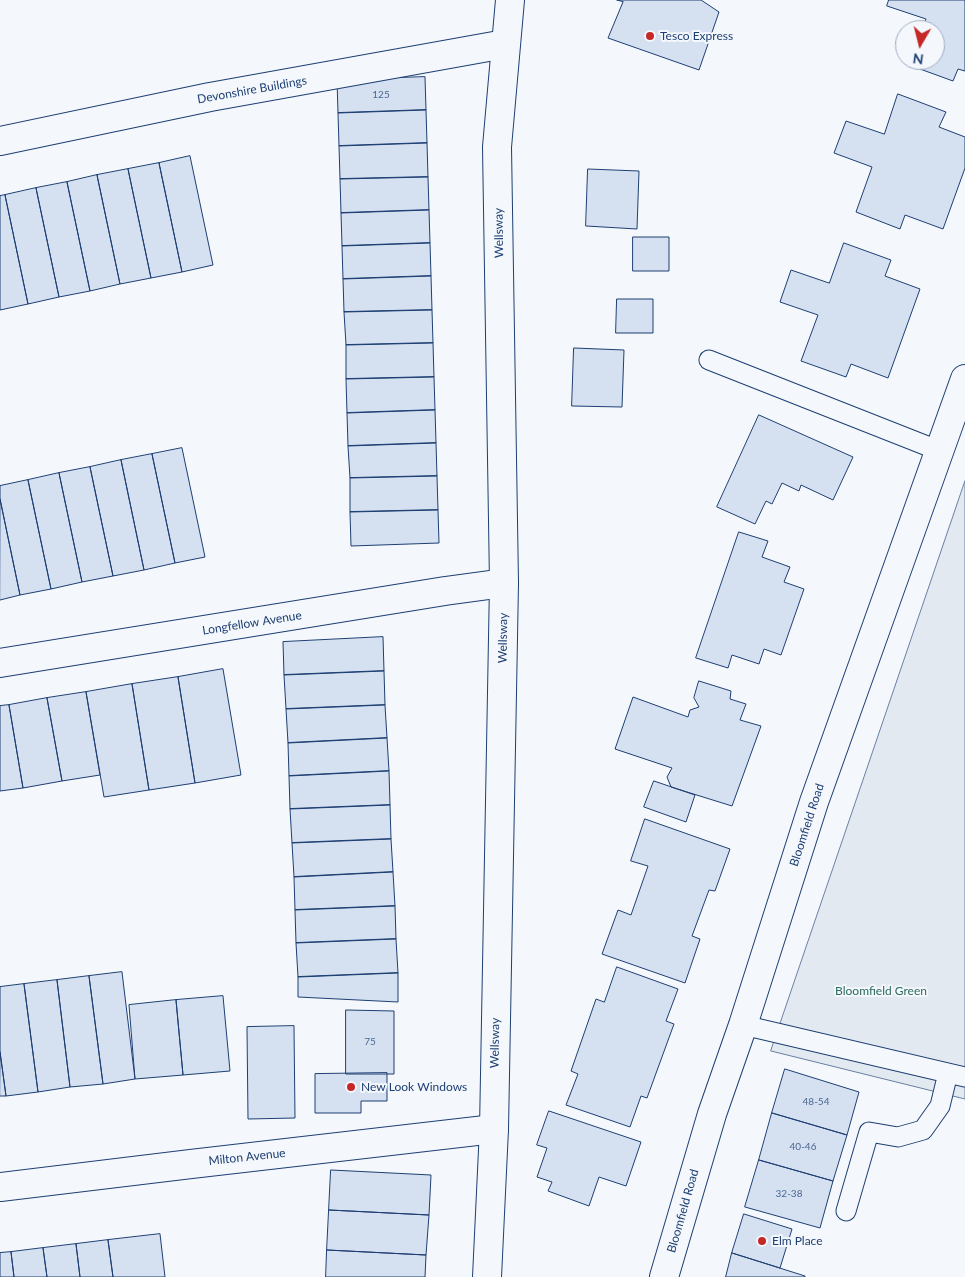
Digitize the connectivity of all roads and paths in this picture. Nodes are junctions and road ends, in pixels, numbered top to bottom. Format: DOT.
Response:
graph roads {
  1 [pos="510,0"];
  2 [pos="505,44"];
  3 [pos="0,141"];
  4 [pos="709,360"];
  5 [pos="965,378"];
  6 [pos="940,451"];
  7 [pos="504,583"];
  8 [pos="0,663"];
  9 [pos="743,1025"];
  10 [pos="956,1075"];
  11 [pos="494,1130"];
  12 [pos="0,1187"];
  13 [pos="846,1211"];
  14 [pos="486,1277"];
  15 [pos="664,1277"];
  1 -- 2 [label="street, Wellsway"];
  2 -- 3 [label="street, Devonshire Buildings"];
  2 -- 7 [label="street, Wellsway"];
  4 -- 6 [label="lane"];
  5 -- 6 [label="street, Bloomfield Road"];
  6 -- 9 [label="street, Bloomfield Road"];
  7 -- 8 [label="street, Longfellow Avenue"];
  7 -- 11 [label="street, Wellsway"];
  9 -- 10 [label="lane"];
  9 -- 15 [label="street, Bloomfield Road"];
  10 -- 13 [label="lane"];
  11 -- 12 [label="street, Milton Avenue"];
  11 -- 14 [label="street, Wellsway"];
}
